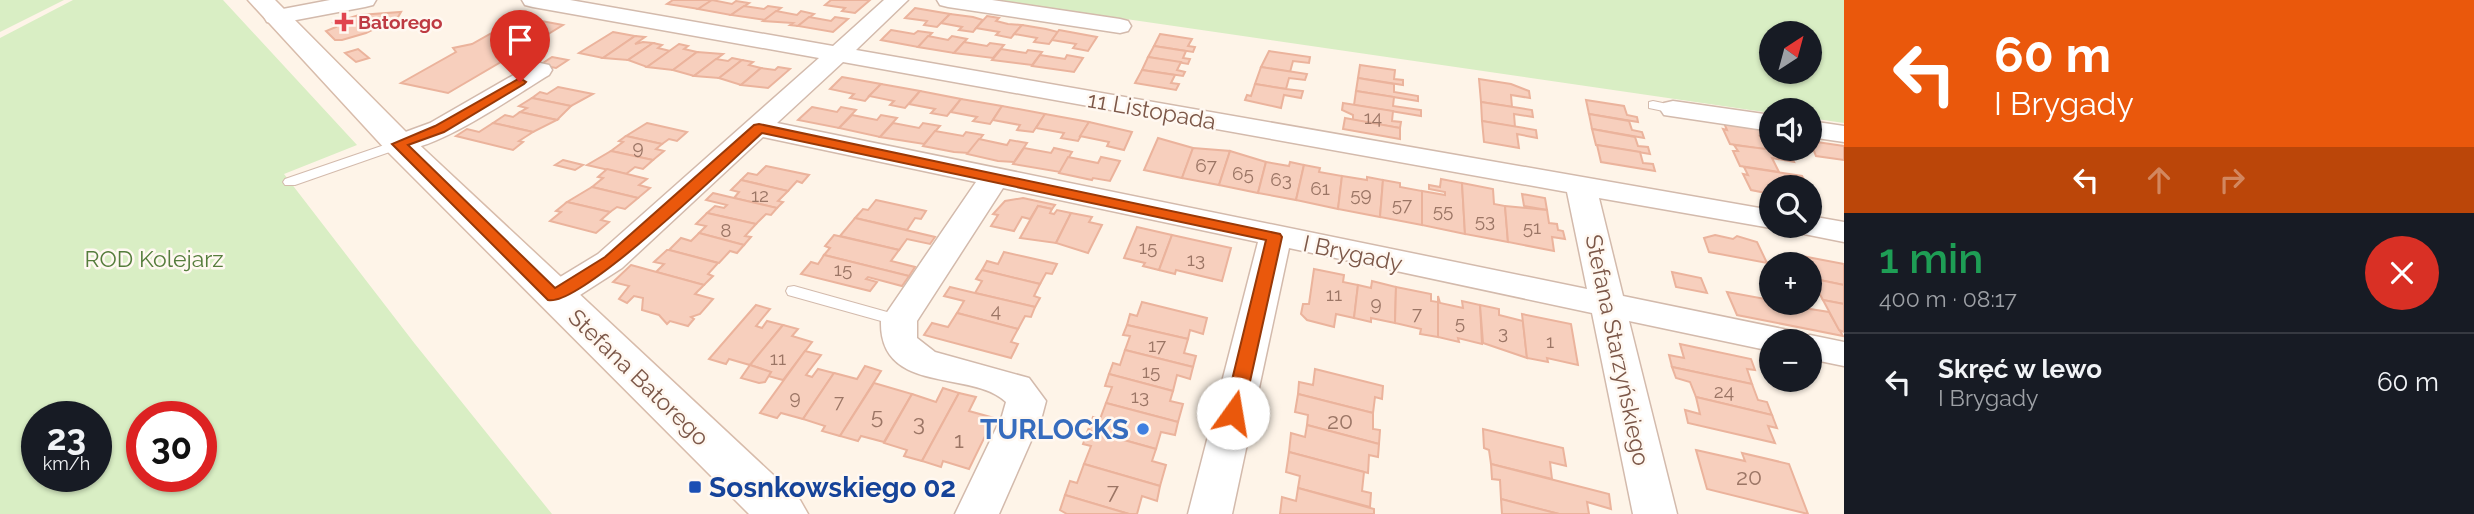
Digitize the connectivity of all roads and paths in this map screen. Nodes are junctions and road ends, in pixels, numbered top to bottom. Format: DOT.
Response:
graph roads {
  1 [pos="365,0"];
  2 [pos="533,0"];
  3 [pos="897,0"];
  4 [pos="948,0"];
  5 [pos="268,8"];
  6 [pos="1120,26"];
  7 [pos="837,55"];
  8 [pos="540,70"];
  9 [pos="1663,107"];
  10 [pos="1759,121"];
  11 [pos="759,128"];
  12 [pos="1822,131"];
  13 [pos="1844,134"];
  14 [pos="398,144"];
  15 [pos="995,178"];
  16 [pos="289,182"];
  17 [pos="1581,186"];
  18 [pos="1759,217"];
  19 [pos="1822,228"];
  20 [pos="1844,232"];
  21 [pos="1275,237"];
  22 [pos="794,291"];
  23 [pos="554,296"];
  24 [pos="1608,305"];
  25 [pos="899,321"];
  26 [pos="1759,336"];
  27 [pos="1822,349"];
  28 [pos="1844,354"];
  29 [pos="782,514"];
  30 [pos="976,514"];
  31 [pos="1210,514"];
  32 [pos="1655,514"];
  1 -- 5 [label="street"];
  2 -- 7 [label="street, 11 Listopada"];
  3 -- 7 [label="street"];
  4 -- 6 [label="street"];
  5 -- 14 [label="street, Stefana Batorego"];
  7 -- 11 [label="street"];
  7 -- 17 [label="street, 11 Listopada"];
  8 -- 14 [label="street"];
  9 -- 10 [label="street"];
  11 -- 15 [label="street, I Brygady"];
  11 -- 23 [label="street"];
  12 -- 13 [label="street"];
  14 -- 16 [label="lane"];
  14 -- 23 [label="street, Stefana Batorego"];
  15 -- 21 [label="street, I Brygady"];
  15 -- 25 [label="street"];
  17 -- 18 [label="street, 11 Listopada"];
  17 -- 24 [label="street, Stefana Starzyńskiego"];
  19 -- 20 [label="street"];
  21 -- 24 [label="street, I Brygady"];
  21 -- 31 [label="street"];
  22 -- 25 [label="lane"];
  23 -- 29 [label="street, Stefana Batorego"];
  24 -- 26 [label="street, I Brygady"];
  24 -- 32 [label="street, Stefana Starzyńskiego"];
  25 -- 30 [label="street"];
  27 -- 28 [label="street"];
}
